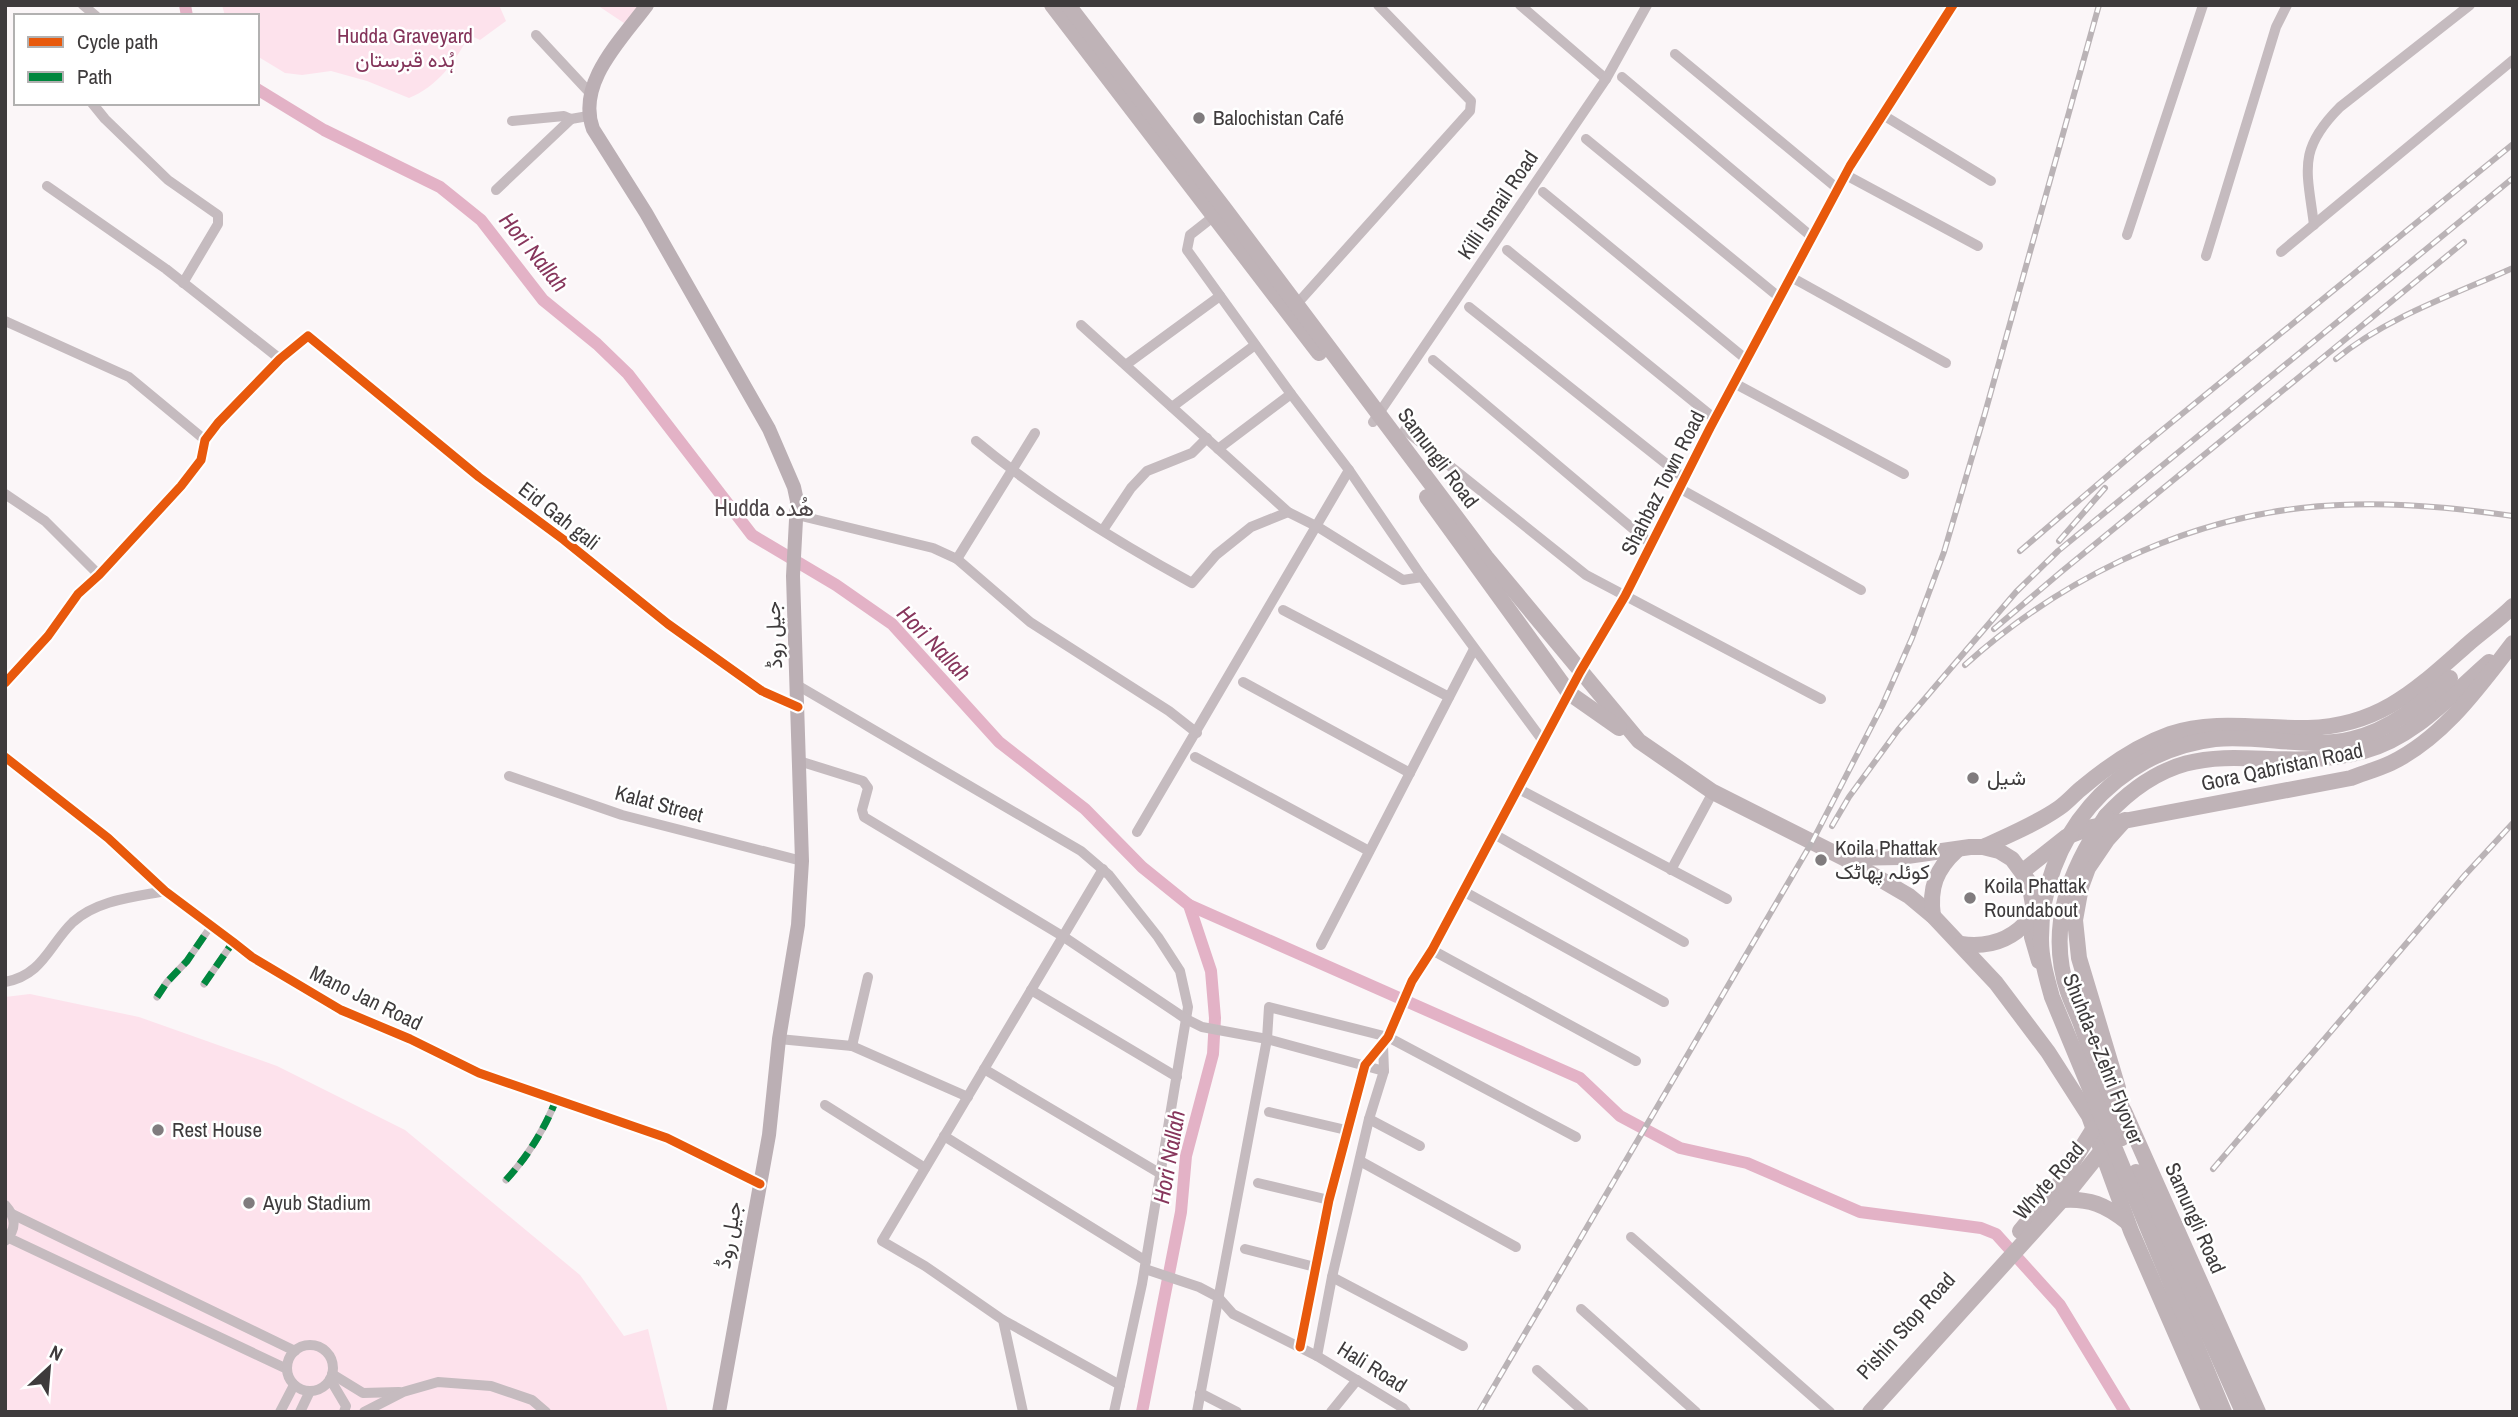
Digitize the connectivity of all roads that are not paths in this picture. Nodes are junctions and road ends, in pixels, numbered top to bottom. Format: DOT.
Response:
graph roads {
  1 [pos="648,5"];
  2 [pos="1052,5"];
  3 [pos="1068,5"];
  4 [pos="1378,5"];
  5 [pos="1520,5"];
  6 [pos="1647,5"];
  7 [pos="1953,5"];
  8 [pos="2203,5"];
  9 [pos="2287,5"];
  10 [pos="2470,5"];
  11 [pos="536,35"];
  12 [pos="1675,54"];
  13 [pos="2513,60"];
  14 [pos="1622,77"];
  15 [pos="1606,79"];
  16 [pos="590,93"];
  17 [pos="94,105"];
  18 [pos="1883,115"];
  19 [pos="588,116"];
  20 [pos="571,119"];
  21 [pos="512,121"];
  22 [pos="1586,139"];
  23 [pos="1846,175"];
  24 [pos="1991,181"];
  25 [pos="47,186"];
  26 [pos="1838,188"];
  27 [pos="496,190"];
  28 [pos="1543,192"];
  29 [pos="1218,212"];
  30 [pos="2314,225"];
  31 [pos="2127,235"];
  32 [pos="1812,237"];
  33 [pos="1978,246"];
  34 [pos="1507,250"];
  35 [pos="2281,252"];
  36 [pos="2206,256"];
  37 [pos="1791,277"];
  38 [pos="183,283"];
  39 [pos="1220,296"];
  40 [pos="1780,298"];
  41 [pos="1296,305"];
  42 [pos="1469,307"];
  43 [pos="5,321"];
  44 [pos="1082,325"];
  45 [pos="1255,345"];
  46 [pos="280,359"];
  47 [pos="1433,360"];
  48 [pos="1746,360"];
  49 [pos="1946,363"];
  50 [pos="1127,364"];
  51 [pos="1734,383"];
  52 [pos="1291,394"];
  53 [pos="1172,407"];
  54 [pos="1376,418"];
  55 [pos="1715,419"];
  56 [pos="1405,430"];
  57 [pos="1035,432"];
  58 [pos="1207,438"];
  59 [pos="205,440"];
  60 [pos="976,442"];
  61 [pos="1219,449"];
  62 [pos="1349,470"];
  63 [pos="1011,471"];
  64 [pos="1905,474"];
  65 [pos="1682,483"];
  66 [pos="5,494"];
  67 [pos="1288,512"];
  68 [pos="797,515"];
  69 [pos="1318,527"];
  70 [pos="1102,530"];
  71 [pos="1651,544"];
  72 [pos="957,559"];
  73 [pos="99,575"];
  74 [pos="1422,577"];
  75 [pos="1861,590"];
  76 [pos="1625,596"];
  77 [pos="2513,606"];
  78 [pos="1283,610"];
  79 [pos="2496,623"];
  80 [pos="2513,642"];
  81 [pos="1474,649"];
  82 [pos="1580,671"];
  83 [pos="5,682"];
  84 [pos="1243,682"];
  85 [pos="2456,682"];
  86 [pos="797,685"];
  87 [pos="1569,693"];
  88 [pos="1449,697"];
  89 [pos="1821,699"];
  90 [pos="797,707"];
  91 [pos="1197,733"];
  92 [pos="1543,741"];
  93 [pos="1639,741"];
  94 [pos="5,757"];
  95 [pos="1195,757"];
  96 [pos="799,761"];
  97 [pos="1409,773"];
  98 [pos="509,776"];
  99 [pos="1517,788"];
  100 [pos="1713,792"];
  101 [pos="2124,820"];
  102 [pos="1137,832"];
  103 [pos="1494,834"];
  104 [pos="1983,847"];
  105 [pos="1957,850"];
  106 [pos="1369,851"];
  107 [pos="1844,858"];
  108 [pos="802,861"];
  109 [pos="1103,870"];
  110 [pos="1671,870"];
  111 [pos="2023,871"];
  112 [pos="165,891"];
  113 [pos="1463,891"];
  114 [pos="1727,900"];
  115 [pos="1933,916"];
  116 [pos="2031,917"];
  117 [pos="211,926"];
  118 [pos="1063,937"];
  119 [pos="233,942"];
  120 [pos="1684,942"];
  121 [pos="1961,944"];
  122 [pos="1321,945"];
  123 [pos="1432,950"];
  124 [pos="868,977"];
  125 [pos="5,982"];
  126 [pos="204,984"];
  127 [pos="1031,990"];
  128 [pos="157,997"];
  129 [pos="1664,1002"];
  130 [pos="1186,1019"];
  131 [pos="779,1039"];
  132 [pos="1267,1039"];
  133 [pos="1386,1041"];
  134 [pos="852,1046"];
  135 [pos="1636,1061"];
  136 [pos="1365,1065"];
  137 [pos="984,1069"];
  138 [pos="1384,1071"];
  139 [pos="1177,1077"];
  140 [pos="968,1097"];
  141 [pos="556,1100"];
  142 [pos="825,1105"];
  143 [pos="2124,1111"];
  144 [pos="1269,1112"];
  145 [pos="1369,1119"];
  146 [pos="2094,1128"];
  147 [pos="1346,1130"];
  148 [pos="944,1136"];
  149 [pos="1576,1138"];
  150 [pos="1420,1146"];
  151 [pos="2104,1151"];
  152 [pos="1360,1161"];
  153 [pos="925,1168"];
  154 [pos="1161,1174"];
  155 [pos="506,1180"];
  156 [pos="1258,1183"];
  157 [pos="760,1184"];
  158 [pos="1329,1200"];
  159 [pos="2062,1200"];
  160 [pos="9,1210"];
  161 [pos="2129,1224"];
  162 [pos="1631,1237"];
  163 [pos="7,1239"];
  164 [pos="1516,1247"];
  165 [pos="1245,1249"];
  166 [pos="1145,1265"];
  167 [pos="1315,1267"];
  168 [pos="1991,1271"];
  169 [pos="1332,1277"];
  170 [pos="1218,1297"];
  171 [pos="1581,1309"];
  172 [pos="1003,1320"];
  173 [pos="1463,1346"];
  174 [pos="1300,1347"];
  175 [pos="295,1352"];
  176 [pos="1317,1356"];
  177 [pos="287,1369"];
  178 [pos="1537,1370"];
  179 [pos="331,1376"];
  180 [pos="1357,1380"];
  181 [pos="294,1385"];
  182 [pos="1120,1385"];
  183 [pos="310,1391"];
  184 [pos="403,1392"];
  185 [pos="1200,1393"];
  186 [pos="1025,1411"];
  187 [pos="1868,1411"];
  188 [pos="280,1412"];
  189 [pos="300,1412"];
  190 [pos="344,1412"];
  191 [pos="364,1412"];
  192 [pos="546,1412"];
  193 [pos="719,1412"];
  194 [pos="1114,1412"];
  195 [pos="1197,1412"];
  196 [pos="1237,1412"];
  197 [pos="1331,1412"];
  198 [pos="1406,1412"];
  199 [pos="1584,1412"];
  200 [pos="1696,1412"];
  201 [pos="1830,1412"];
  202 [pos="2210,1412"];
  203 [pos="2224,1412"];
  204 [pos="2243,1412"];
  205 [pos="2258,1412"];
  1 -- 16 [label="main road"];
  2 -- 29 [label="main road, Samungli Road"];
  3 -- 29 [label="main road, Samungli Road"];
  4 -- 41 [label="street"];
  5 -- 15 [label="street"];
  6 -- 15 [label="street, Killi Ismail Road"];
  7 -- 18 [label="street, Shahbaz Town Road"];
  8 -- 31 [label="street"];
  9 -- 36 [label="street"];
  10 -- 30 [label="street"];
  11 -- 16 [label="street"];
  12 -- 26 [label="street"];
  13 -- 30 [label="street"];
  14 -- 32 [label="street"];
  15 -- 54 [label="street, Killi Ismail Road"];
  16 -- 19 [label="main road"];
  17 -- 38 [label="street"];
  18 -- 23 [label="street, Shahbaz Town Road"];
  18 -- 24 [label="street"];
  19 -- 20 [label="street"];
  19 -- 68 [label="main road, جیل روڈ"];
  20 -- 21 [label="street"];
  20 -- 27 [label="street"];
  22 -- 40 [label="street"];
  23 -- 26 [label="street, Shahbaz Town Road"];
  23 -- 33 [label="street"];
  25 -- 38 [label="street"];
  26 -- 32 [label="street, Shahbaz Town Road"];
  28 -- 48 [label="street"];
  29 -- 39 [label="street"];
  29 -- 41 [label="main road, Samungli Road"];
  29 -- 54 [label="main road, Samungli Road"];
  30 -- 35 [label="street"];
  32 -- 37 [label="street, Shahbaz Town Road"];
  34 -- 55 [label="street"];
  37 -- 40 [label="street, Shahbaz Town Road"];
  37 -- 49 [label="street"];
  38 -- 46 [label="street"];
  39 -- 45 [label="street"];
  39 -- 50 [label="street"];
  40 -- 48 [label="street, Shahbaz Town Road"];
  41 -- 54 [label="main road, Samungli Road"];
  42 -- 65 [label="street"];
  43 -- 59 [label="street"];
  44 -- 50 [label="street"];
  45 -- 52 [label="street"];
  45 -- 53 [label="street"];
  46 -- 59 [label="street"];
  46 -- 90 [label="street, Eid Gah gali"];
  47 -- 71 [label="street"];
  48 -- 51 [label="street, Shahbaz Town Road"];
  50 -- 53 [label="street"];
  51 -- 55 [label="street, Shahbaz Town Road"];
  51 -- 64 [label="street"];
  52 -- 61 [label="street"];
  52 -- 62 [label="street"];
  53 -- 58 [label="street"];
  54 -- 82 [label="main road, Samungli Road"];
  54 -- 87 [label="main road"];
  55 -- 65 [label="street, Shahbaz Town Road"];
  56 -- 76 [label="street"];
  57 -- 63 [label="street"];
  58 -- 61 [label="street"];
  58 -- 70 [label="street"];
  59 -- 73 [label="street"];
  60 -- 63 [label="street"];
  61 -- 67 [label="street"];
  62 -- 69 [label="street"];
  62 -- 74 [label="street"];
  63 -- 70 [label="street"];
  63 -- 72 [label="street"];
  65 -- 71 [label="street, Shahbaz Town Road"];
  65 -- 75 [label="street"];
  66 -- 73 [label="street"];
  67 -- 69 [label="street"];
  67 -- 70 [label="street"];
  68 -- 72 [label="street"];
  68 -- 86 [label="main road, جیل روڈ"];
  69 -- 74 [label="street"];
  69 -- 91 [label="street"];
  71 -- 76 [label="street, Shahbaz Town Road"];
  72 -- 91 [label="street"];
  73 -- 83 [label="street"];
  74 -- 81 [label="street"];
  76 -- 82 [label="street, Shahbaz Town Road"];
  76 -- 89 [label="street"];
  77 -- 79 [label="main road, Gora Qabristan Road"];
  78 -- 88 [label="street"];
  79 -- 85 [label="main road, Shuhda-e-Zehri Flyover"];
  79 -- 104 [label="main road, Gora Qabristan Road"];
  80 -- 85 [label="main road, Shuhda-e-Zehri Flyover"];
  80 -- 101 [label="main road, Gora Qabristan Road"];
  81 -- 88 [label="street"];
  81 -- 92 [label="street"];
  82 -- 87 [label="street, Shahbaz Town Road"];
  82 -- 93 [label="main road, Samungli Road"];
  84 -- 97 [label="street"];
  85 -- 203 [label="main road, Shuhda-e-Zehri Flyover, bridge"];
  85 -- 204 [label="main road, Shuhda-e-Zehri Flyover, bridge"];
  86 -- 90 [label="main road, جیل روڈ"];
  86 -- 109 [label="street"];
  87 -- 92 [label="street, Shahbaz Town Road"];
  87 -- 93 [label="main road"];
  88 -- 97 [label="street"];
  90 -- 96 [label="main road, جیل روڈ"];
  91 -- 102 [label="street"];
  92 -- 99 [label="street, Shahbaz Town Road"];
  93 -- 100 [label="main road, Samungli Road"];
  94 -- 112 [label="street, Mano Jan Road"];
  95 -- 106 [label="street"];
  96 -- 108 [label="main road, جیل روڈ"];
  96 -- 118 [label="street"];
  97 -- 106 [label="street"];
  98 -- 108 [label="street, Kalat Street"];
  99 -- 103 [label="street, Shahbaz Town Road"];
  99 -- 110 [label="street"];
  100 -- 107 [label="main road, Samungli Road"];
  100 -- 110 [label="street"];
  101 -- 111 [label="main road, Gora Qabristan Road"];
  101 -- 143 [label="main road"];
  103 -- 113 [label="street, Shahbaz Town Road"];
  103 -- 120 [label="street"];
  104 -- 105 [label="main road, Samungli Road"];
  104 -- 111 [label="main road"];
  105 -- 107 [label="main road, Samungli Road"];
  105 -- 115 [label="main road"];
  106 -- 122 [label="street"];
  107 -- 115 [label="main road, Samungli Road"];
  108 -- 131 [label="main road, جیل روڈ"];
  109 -- 118 [label="street"];
  109 -- 130 [label="street"];
  110 -- 114 [label="street"];
  111 -- 116 [label="main road, Samungli Road"];
  112 -- 117 [label="street, Mano Jan Road"];
  112 -- 125 [label="street"];
  113 -- 123 [label="street, Shahbaz Town Road"];
  113 -- 129 [label="street"];
  115 -- 121 [label="main road, Samungli Road"];
  116 -- 121 [label="main road"];
  116 -- 143 [label="main road, Samungli Road"];
  117 -- 119 [label="street, Mano Jan Road"];
  117 -- 128 [label="street"];
  118 -- 127 [label="street"];
  118 -- 130 [label="street"];
  119 -- 126 [label="street"];
  119 -- 141 [label="street, Mano Jan Road"];
  121 -- 146 [label="main road, Samungli Road"];
  123 -- 133 [label="street, Shahbaz Town Road"];
  123 -- 135 [label="street"];
  124 -- 134 [label="street"];
  127 -- 137 [label="street"];
  127 -- 139 [label="street"];
  130 -- 132 [label="street"];
  130 -- 139 [label="street"];
  131 -- 134 [label="street"];
  131 -- 157 [label="main road, جیل روڈ"];
  132 -- 133 [label="street"];
  132 -- 136 [label="street"];
  132 -- 170 [label="street"];
  133 -- 136 [label="street"];
  133 -- 138 [label="street"];
  133 -- 149 [label="street"];
  134 -- 140 [label="street"];
  136 -- 138 [label="street"];
  136 -- 147 [label="street"];
  137 -- 140 [label="street"];
  137 -- 154 [label="street"];
  138 -- 145 [label="street"];
  139 -- 154 [label="street"];
  140 -- 148 [label="street"];
  141 -- 155 [label="street"];
  141 -- 157 [label="street, Mano Jan Road"];
  142 -- 153 [label="street"];
  143 -- 151 [label="main road, Whyte Road"];
  143 -- 205 [label="main road, Samungli Road"];
  144 -- 147 [label="street"];
  145 -- 150 [label="street"];
  145 -- 152 [label="street"];
  146 -- 151 [label="main road, Samungli Road"];
  146 -- 168 [label="main road, Whyte Road"];
  147 -- 158 [label="street"];
  148 -- 153 [label="street"];
  148 -- 166 [label="street, Hali Road"];
  151 -- 159 [label="main road, Whyte Road"];
  151 -- 161 [label="main road, Samungli Road"];
  152 -- 164 [label="street"];
  152 -- 169 [label="street"];
  153 -- 172 [label="street"];
  154 -- 166 [label="street"];
  156 -- 158 [label="street"];
  157 -- 193 [label="main road, جیل روڈ"];
  158 -- 167 [label="street"];
  159 -- 161 [label="main road"];
  159 -- 168 [label="main road, Whyte Road"];
  160 -- 163 [label="street"];
  160 -- 175 [label="street"];
  161 -- 202 [label="main road, Samungli Road"];
  162 -- 201 [label="street"];
  163 -- 177 [label="street"];
  165 -- 167 [label="street"];
  166 -- 170 [label="street, Hali Road"];
  166 -- 182 [label="street"];
  167 -- 174 [label="street"];
  168 -- 187 [label="main road, Pishin Stop Road"];
  169 -- 173 [label="street"];
  169 -- 176 [label="street"];
  170 -- 174 [label="street, Hali Road"];
  170 -- 185 [label="street"];
  171 -- 200 [label="street"];
  172 -- 182 [label="street"];
  172 -- 186 [label="street"];
  174 -- 176 [label="street, Hali Road"];
  175 -- 177 [label="street"];
  175 -- 179 [label="street"];
  176 -- 180 [label="street, Hali Road"];
  177 -- 181 [label="street"];
  178 -- 199 [label="street"];
  179 -- 183 [label="street"];
  179 -- 184 [label="street"];
  179 -- 190 [label="street"];
  180 -- 197 [label="street"];
  180 -- 198 [label="street, Hali Road"];
  181 -- 183 [label="street"];
  181 -- 188 [label="street"];
  182 -- 194 [label="street"];
  183 -- 189 [label="street"];
  184 -- 191 [label="street"];
  184 -- 192 [label="street"];
  185 -- 195 [label="street"];
  185 -- 196 [label="street"];
}
